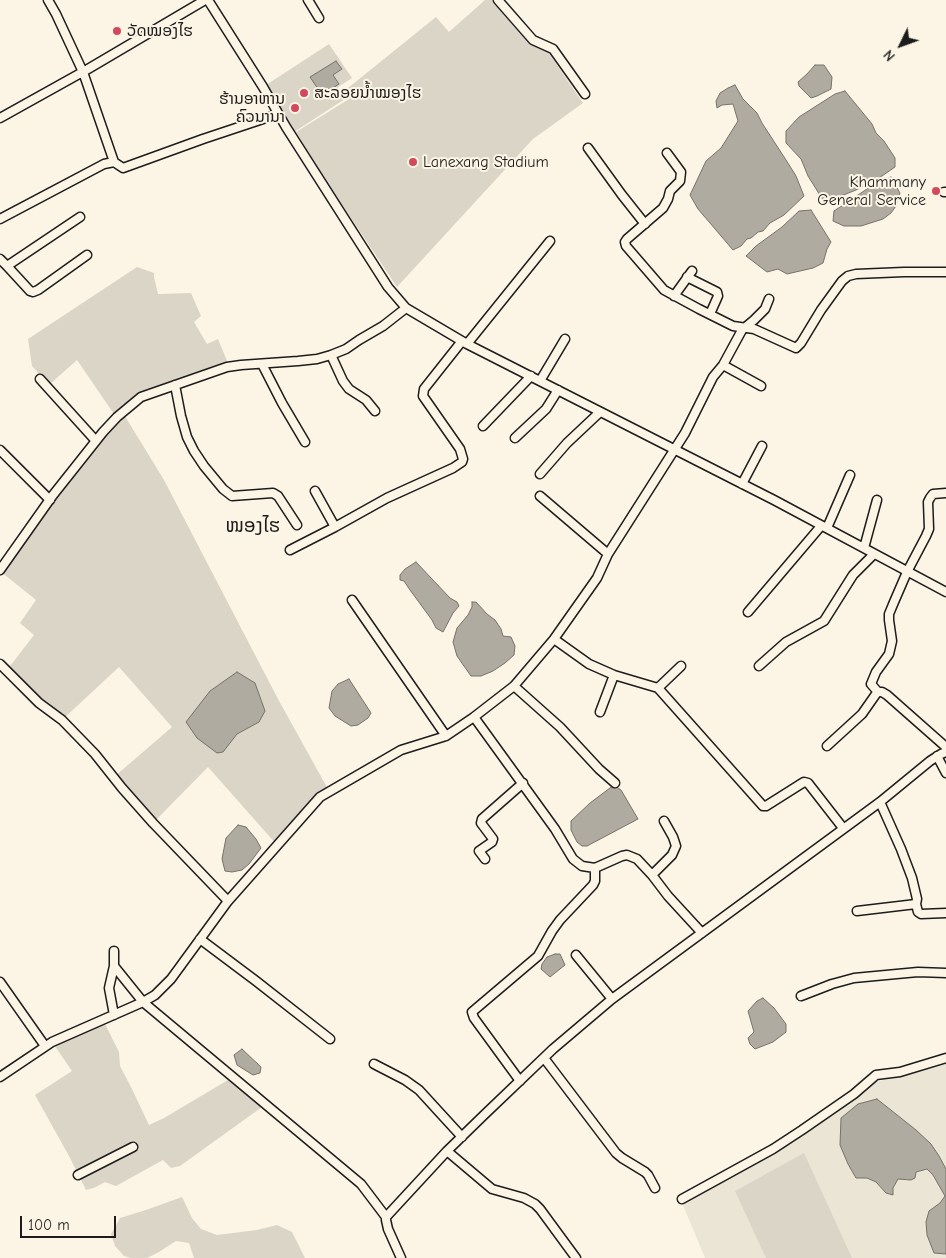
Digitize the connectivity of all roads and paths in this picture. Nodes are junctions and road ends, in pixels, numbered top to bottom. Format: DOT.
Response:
graph roads {
  1 [pos="48,0"];
  2 [pos="206,0"];
  3 [pos="308,0"];
  4 [pos="498,0"];
  5 [pos="319,18"];
  6 [pos="83,72"];
  7 [pos="585,94"];
  8 [pos="278,114"];
  9 [pos="0,118"];
  10 [pos="588,148"];
  11 [pos="668,153"];
  12 [pos="114,162"];
  13 [pos="80,217"];
  14 [pos="0,219"];
  15 [pos="645,224"];
  16 [pos="550,241"];
  17 [pos="87,255"];
  18 [pos="0,259"];
  19 [pos="7,266"];
  20 [pos="946,272"];
  21 [pos="674,296"];
  22 [pos="769,299"];
  23 [pos="406,308"];
  24 [pos="710,314"];
  25 [pos="744,328"];
  26 [pos="565,339"];
  27 [pos="464,342"];
  28 [pos="331,354"];
  29 [pos="262,364"];
  30 [pos="723,365"];
  31 [pos="531,376"];
  32 [pos="40,379"];
  33 [pos="540,381"];
  34 [pos="174,385"];
  35 [pos="761,386"];
  36 [pos="558,390"];
  37 [pos="375,411"];
  38 [pos="600,412"];
  39 [pos="483,426"];
  40 [pos="515,438"];
  41 [pos="96,441"];
  42 [pos="305,442"];
  43 [pos="762,446"];
  44 [pos="0,450"];
  45 [pos="675,450"];
  46 [pos="540,474"];
  47 [pos="850,475"];
  48 [pos="742,484"];
  49 [pos="315,491"];
  50 [pos="946,493"];
  51 [pos="540,496"];
  52 [pos="50,500"];
  53 [pos="877,500"];
  54 [pos="297,525"];
  55 [pos="335,527"];
  56 [pos="824,527"];
  57 [pos="864,548"];
  58 [pos="290,550"];
  59 [pos="608,554"];
  60 [pos="874,554"];
  61 [pos="0,570"];
  62 [pos="907,572"];
  63 [pos="946,592"];
  64 [pos="352,600"];
  65 [pos="748,612"];
  66 [pos="554,640"];
  67 [pos="0,664"];
  68 [pos="681,666"];
  69 [pos="759,666"];
  70 [pos="614,675"];
  71 [pos="514,686"];
  72 [pos="658,688"];
  73 [pos="878,692"];
  74 [pos="600,712"];
  75 [pos="474,717"];
  76 [pos="446,736"];
  77 [pos="827,746"];
  78 [pos="946,746"];
  79 [pos="946,752"];
  80 [pos="938,756"];
  81 [pos="946,773"];
  82 [pos="523,783"];
  83 [pos="615,783"];
  84 [pos="880,802"];
  85 [pos="664,821"];
  86 [pos="843,828"];
  87 [pos="485,860"];
  88 [pos="595,868"];
  89 [pos="652,875"];
  90 [pos="228,901"];
  91 [pos="916,904"];
  92 [pos="857,911"];
  93 [pos="946,913"];
  94 [pos="702,932"];
  95 [pos="200,939"];
  96 [pos="114,951"];
  97 [pos="576,955"];
  98 [pos="114,966"];
  99 [pos="946,973"];
  100 [pos="0,982"];
  101 [pos="801,996"];
  102 [pos="612,1000"];
  103 [pos="143,1002"];
  104 [pos="114,1015"];
  105 [pos="330,1039"];
  106 [pos="45,1046"];
  107 [pos="544,1058"];
  108 [pos="946,1058"];
  109 [pos="374,1064"];
  110 [pos="0,1077"];
  111 [pos="520,1081"];
  112 [pos="462,1136"];
  113 [pos="133,1147"];
  114 [pos="447,1151"];
  115 [pos="78,1175"];
  116 [pos="655,1188"];
  117 [pos="682,1199"];
  118 [pos="386,1217"];
  119 [pos="400,1258"];
  120 [pos="576,1258"];
  1 -- 6 [label="street"];
  2 -- 6 [label="street"];
  2 -- 8 [label="street"];
  3 -- 5 [label="street"];
  4 -- 7 [label="street"];
  6 -- 9 [label="street"];
  6 -- 12 [label="street"];
  8 -- 12 [label="street"];
  8 -- 23 [label="street"];
  10 -- 15 [label="street"];
  11 -- 15 [label="street"];
  12 -- 14 [label="street"];
  13 -- 19 [label="street"];
  15 -- 21 [label="street"];
  16 -- 27 [label="street"];
  17 -- 19 [label="street"];
  18 -- 19 [label="street"];
  20 -- 25 [label="street"];
  21 -- 24 [label="street"];
  21 -- 24 [label="street"];
  22 -- 25 [label="street"];
  23 -- 27 [label="street"];
  23 -- 28 [label="street"];
  24 -- 25 [label="street"];
  25 -- 30 [label="street"];
  26 -- 33 [label="street"];
  27 -- 31 [label="street"];
  27 -- 55 [label="street"];
  28 -- 29 [label="street"];
  28 -- 37 [label="street"];
  29 -- 34 [label="street"];
  29 -- 42 [label="street"];
  30 -- 35 [label="street"];
  30 -- 45 [label="street"];
  31 -- 33 [label="street"];
  31 -- 39 [label="street"];
  32 -- 41 [label="street"];
  33 -- 36 [label="street"];
  34 -- 41 [label="street"];
  34 -- 54 [label="street"];
  36 -- 38 [label="street"];
  36 -- 40 [label="street"];
  38 -- 45 [label="street"];
  38 -- 46 [label="street"];
  41 -- 52 [label="street"];
  43 -- 48 [label="street"];
  44 -- 52 [label="street"];
  45 -- 48 [label="street"];
  45 -- 59 [label="street"];
  47 -- 56 [label="street"];
  48 -- 56 [label="street"];
  49 -- 55 [label="street"];
  50 -- 62 [label="street"];
  51 -- 59 [label="street"];
  52 -- 61 [label="street"];
  53 -- 57 [label="street"];
  55 -- 58 [label="street"];
  56 -- 57 [label="street"];
  56 -- 65 [label="street"];
  57 -- 60 [label="street"];
  59 -- 66 [label="street"];
  60 -- 62 [label="street"];
  60 -- 69 [label="street"];
  62 -- 63 [label="street"];
  62 -- 73 [label="street"];
  64 -- 76 [label="street"];
  66 -- 70 [label="street"];
  66 -- 71 [label="street"];
  67 -- 90 [label="street"];
  68 -- 72 [label="street"];
  70 -- 72 [label="street"];
  70 -- 74 [label="street"];
  71 -- 75 [label="street"];
  71 -- 83 [label="street"];
  72 -- 86 [label="street"];
  73 -- 77 [label="street"];
  73 -- 78 [label="street"];
  75 -- 76 [label="street"];
  75 -- 82 [label="street"];
  76 -- 90 [label="street"];
  79 -- 80 [label="street"];
  80 -- 81 [label="street"];
  80 -- 84 [label="street"];
  82 -- 87 [label="street"];
  82 -- 88 [label="street"];
  84 -- 86 [label="street"];
  84 -- 91 [label="street"];
  85 -- 89 [label="street"];
  86 -- 94 [label="street"];
  88 -- 89 [label="street"];
  88 -- 111 [label="street"];
  89 -- 94 [label="street"];
  90 -- 95 [label="street"];
  91 -- 92 [label="street"];
  91 -- 93 [label="street"];
  94 -- 102 [label="street"];
  95 -- 103 [label="street"];
  95 -- 105 [label="street"];
  96 -- 98 [label="street"];
  97 -- 102 [label="street"];
  98 -- 103 [label="street"];
  98 -- 104 [label="street"];
  99 -- 101 [label="street"];
  100 -- 106 [label="street"];
  102 -- 107 [label="street"];
  103 -- 104 [label="street"];
  103 -- 118 [label="street"];
  104 -- 106 [label="street"];
  106 -- 110 [label="street"];
  107 -- 111 [label="street"];
  107 -- 116 [label="street"];
  108 -- 117 [label="street"];
  109 -- 112 [label="street"];
  111 -- 112 [label="street"];
  112 -- 114 [label="street"];
  113 -- 115 [label="street"];
  114 -- 118 [label="street"];
  114 -- 120 [label="street"];
  118 -- 119 [label="street"];
}
